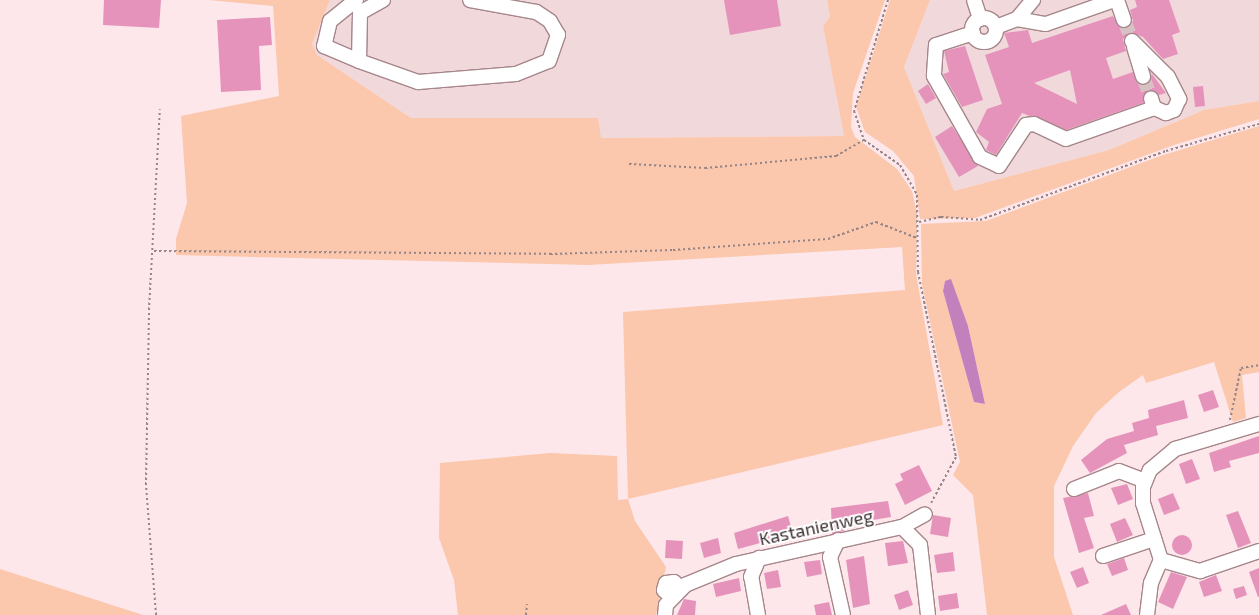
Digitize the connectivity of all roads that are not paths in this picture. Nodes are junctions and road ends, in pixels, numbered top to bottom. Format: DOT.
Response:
graph roads {
  1 [pos="383,0"];
  2 [pos="470,0"];
  3 [pos="974,0"];
  4 [pos="1033,0"];
  5 [pos="1116,0"];
  6 [pos="359,4"];
  7 [pos="980,19"];
  8 [pos="1017,19"];
  9 [pos="1124,20"];
  10 [pos="996,27"];
  11 [pos="973,33"];
  12 [pos="358,61"];
  13 [pos="1143,77"];
  14 [pos="1259,424"];
  15 [pos="1145,481"];
  16 [pos="1074,489"];
  17 [pos="902,528"];
  18 [pos="1154,539"];
  19 [pos="838,540"];
  20 [pos="815,545"];
  21 [pos="920,545"];
  22 [pos="1259,551"];
  23 [pos="1103,556"];
  24 [pos="830,557"];
  25 [pos="759,558"];
  26 [pos="1161,560"];
  27 [pos="736,564"];
  28 [pos="751,577"];
  29 [pos="665,615"];
  30 [pos="758,615"];
  31 [pos="843,615"];
  32 [pos="928,615"];
  33 [pos="1148,615"];
  1 -- 6 [label="street"];
  2 -- 12 [label="street"];
  3 -- 7 [label="street"];
  4 -- 8 [label="street"];
  5 -- 8 [label="street"];
  5 -- 9 [label="street"];
  6 -- 12 [label="street"];
  6 -- 12 [label="street"];
  7 -- 10 [label="street"];
  7 -- 11 [label="street"];
  8 -- 10 [label="street"];
  10 -- 11 [label="street"];
  11 -- 13 [label="street"];
  14 -- 15 [label="street"];
  15 -- 16 [label="street"];
  15 -- 18 [label="street"];
  17 -- 19 [label="street, Kastanienweg"];
  17 -- 21 [label="street"];
  17 -- 21 [label="street, Kastanienweg"];
  18 -- 23 [label="street"];
  18 -- 26 [label="street"];
  19 -- 20 [label="street, Kastanienweg"];
  19 -- 24 [label="street"];
  20 -- 24 [label="street"];
  20 -- 25 [label="street, Kastanienweg"];
  21 -- 32 [label="street"];
  22 -- 26 [label="street"];
  24 -- 31 [label="street"];
  25 -- 27 [label="street, Kastanienweg"];
  25 -- 28 [label="street"];
  26 -- 33 [label="street"];
  27 -- 28 [label="street"];
  27 -- 29 [label="street, Kastanienweg"];
  28 -- 30 [label="street"];
}
